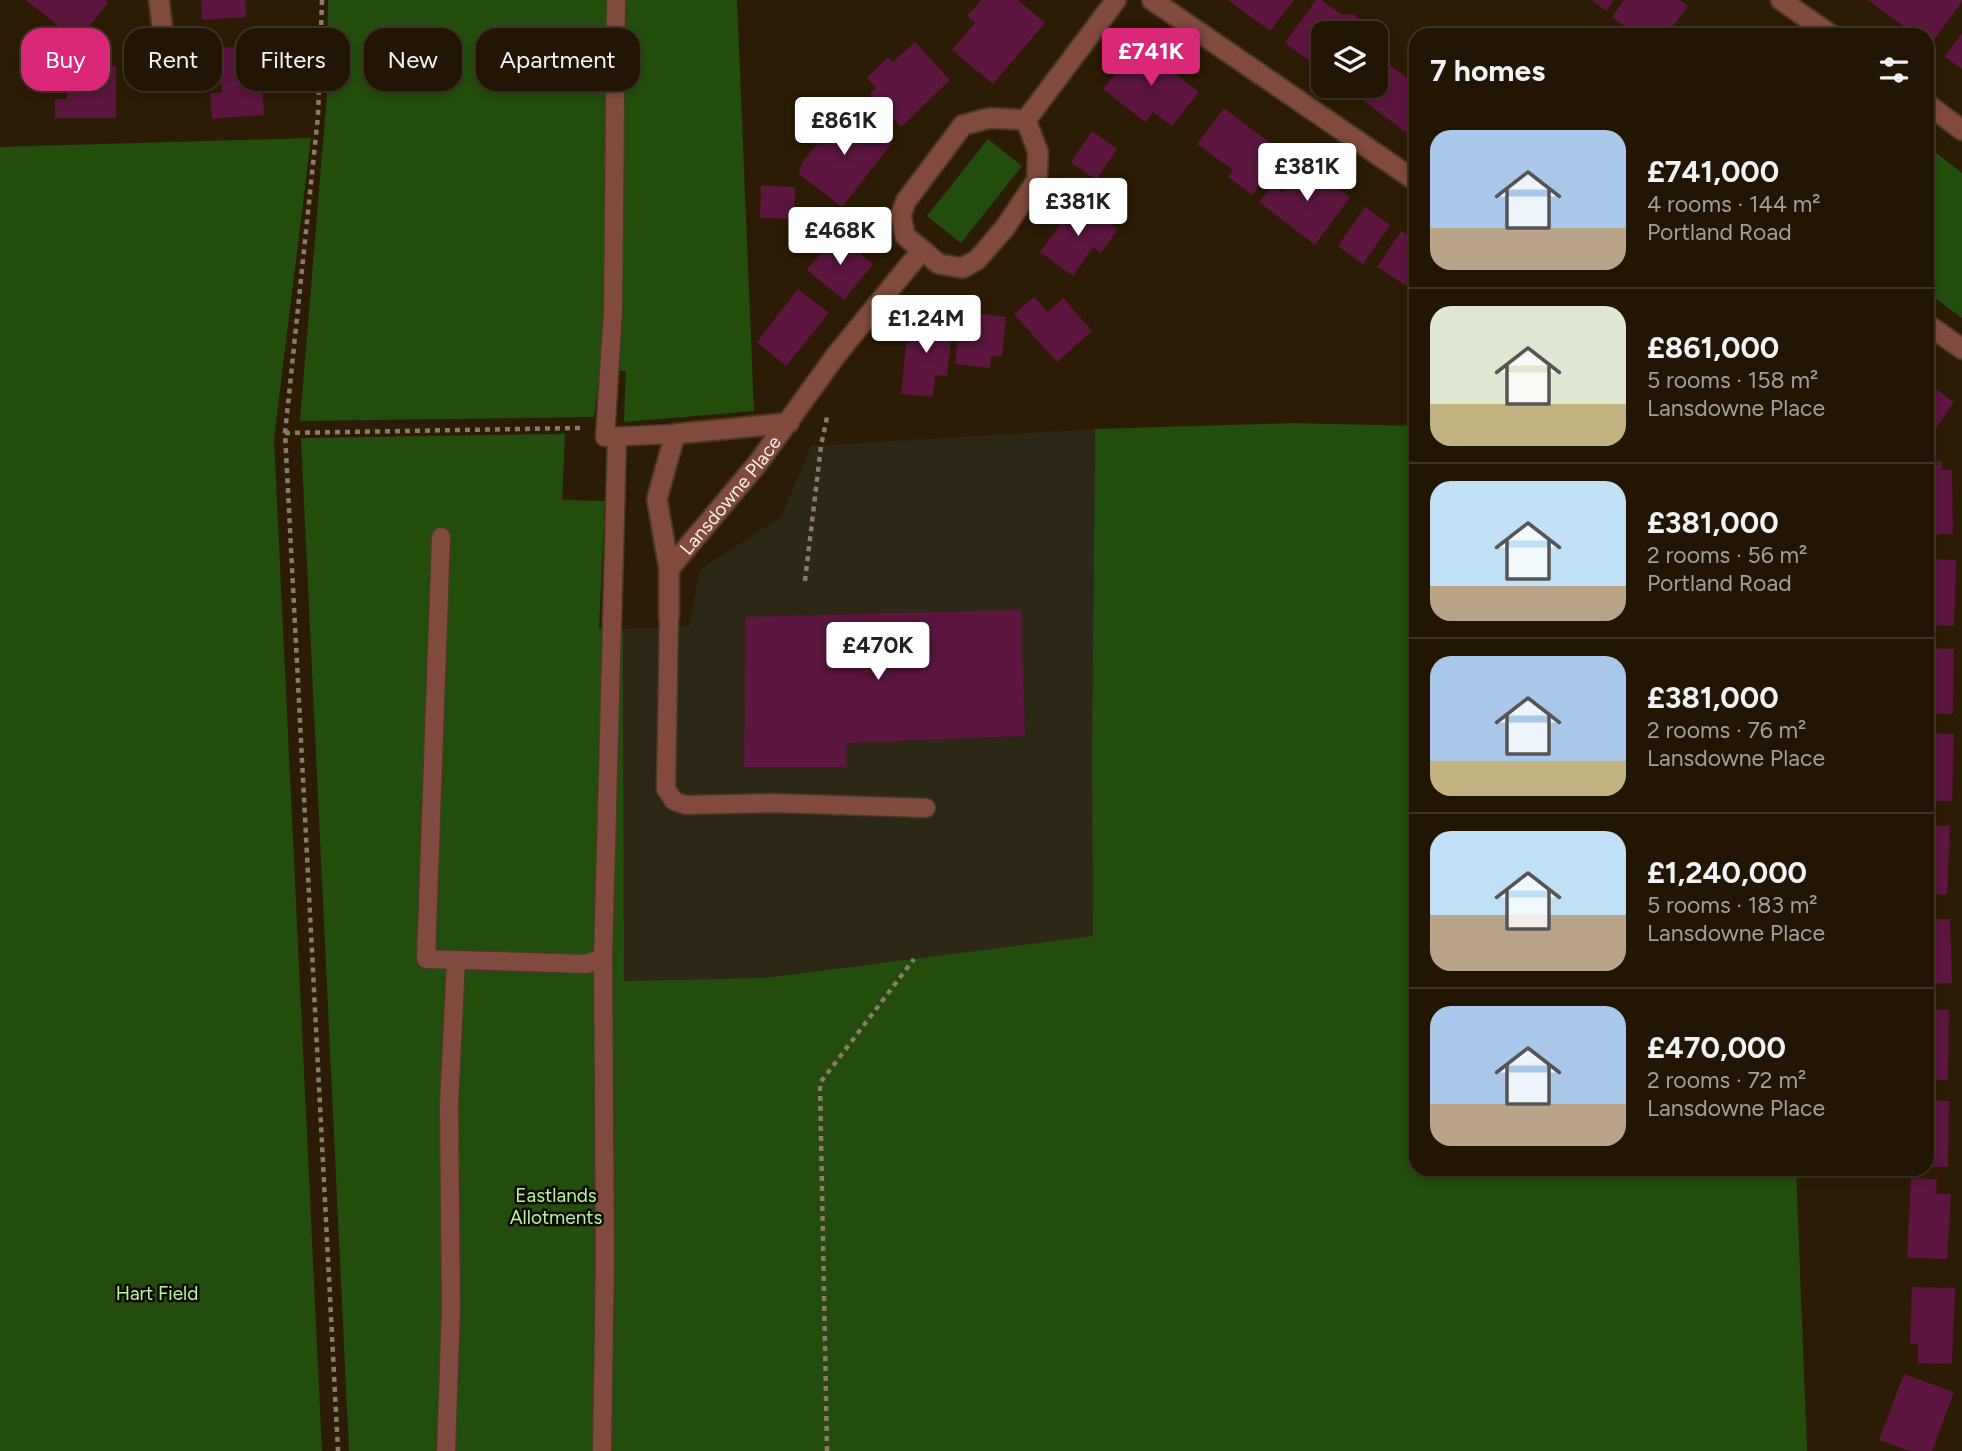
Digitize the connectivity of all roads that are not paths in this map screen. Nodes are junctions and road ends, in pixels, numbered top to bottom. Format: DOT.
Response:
graph roads {
  1 [pos="159,0"];
  2 [pos="616,0"];
  3 [pos="1116,0"];
  4 [pos="1152,0"];
  5 [pos="1782,0"];
  6 [pos="162,28"];
  7 [pos="1821,28"];
  8 [pos="1934,109"];
  9 [pos="1026,120"];
  10 [pos="1962,130"];
  11 [pos="1409,176"];
  12 [pos="922,250"];
  13 [pos="1934,329"];
  14 [pos="1962,349"];
  15 [pos="789,423"];
  16 [pos="611,432"];
  17 [pos="676,434"];
  18 [pos="441,537"];
  19 [pos="669,569"];
  20 [pos="669,617"];
  21 [pos="926,808"];
  22 [pos="603,957"];
  23 [pos="456,960"];
  24 [pos="446,1451"];
  25 [pos="602,1451"];
  1 -- 6 [label="street"];
  2 -- 16 [label="lane"];
  3 -- 9 [label="street"];
  4 -- 11 [label="street"];
  5 -- 7 [label="street"];
  8 -- 10 [label="street"];
  9 -- 12 [label="street"];
  9 -- 12 [label="street"];
  12 -- 15 [label="street, Lansdowne Place"];
  13 -- 14 [label="street"];
  15 -- 17 [label="street, Lansdowne Place"];
  15 -- 19 [label="street, Lansdowne Place"];
  16 -- 17 [label="lane"];
  16 -- 22 [label="lane"];
  17 -- 19 [label="street, Lansdowne Place"];
  18 -- 23 [label="lane"];
  19 -- 20 [label="street, Lansdowne Place"];
  20 -- 21 [label="lane"];
  22 -- 23 [label="lane"];
  22 -- 25 [label="lane"];
  23 -- 24 [label="lane"];
}
